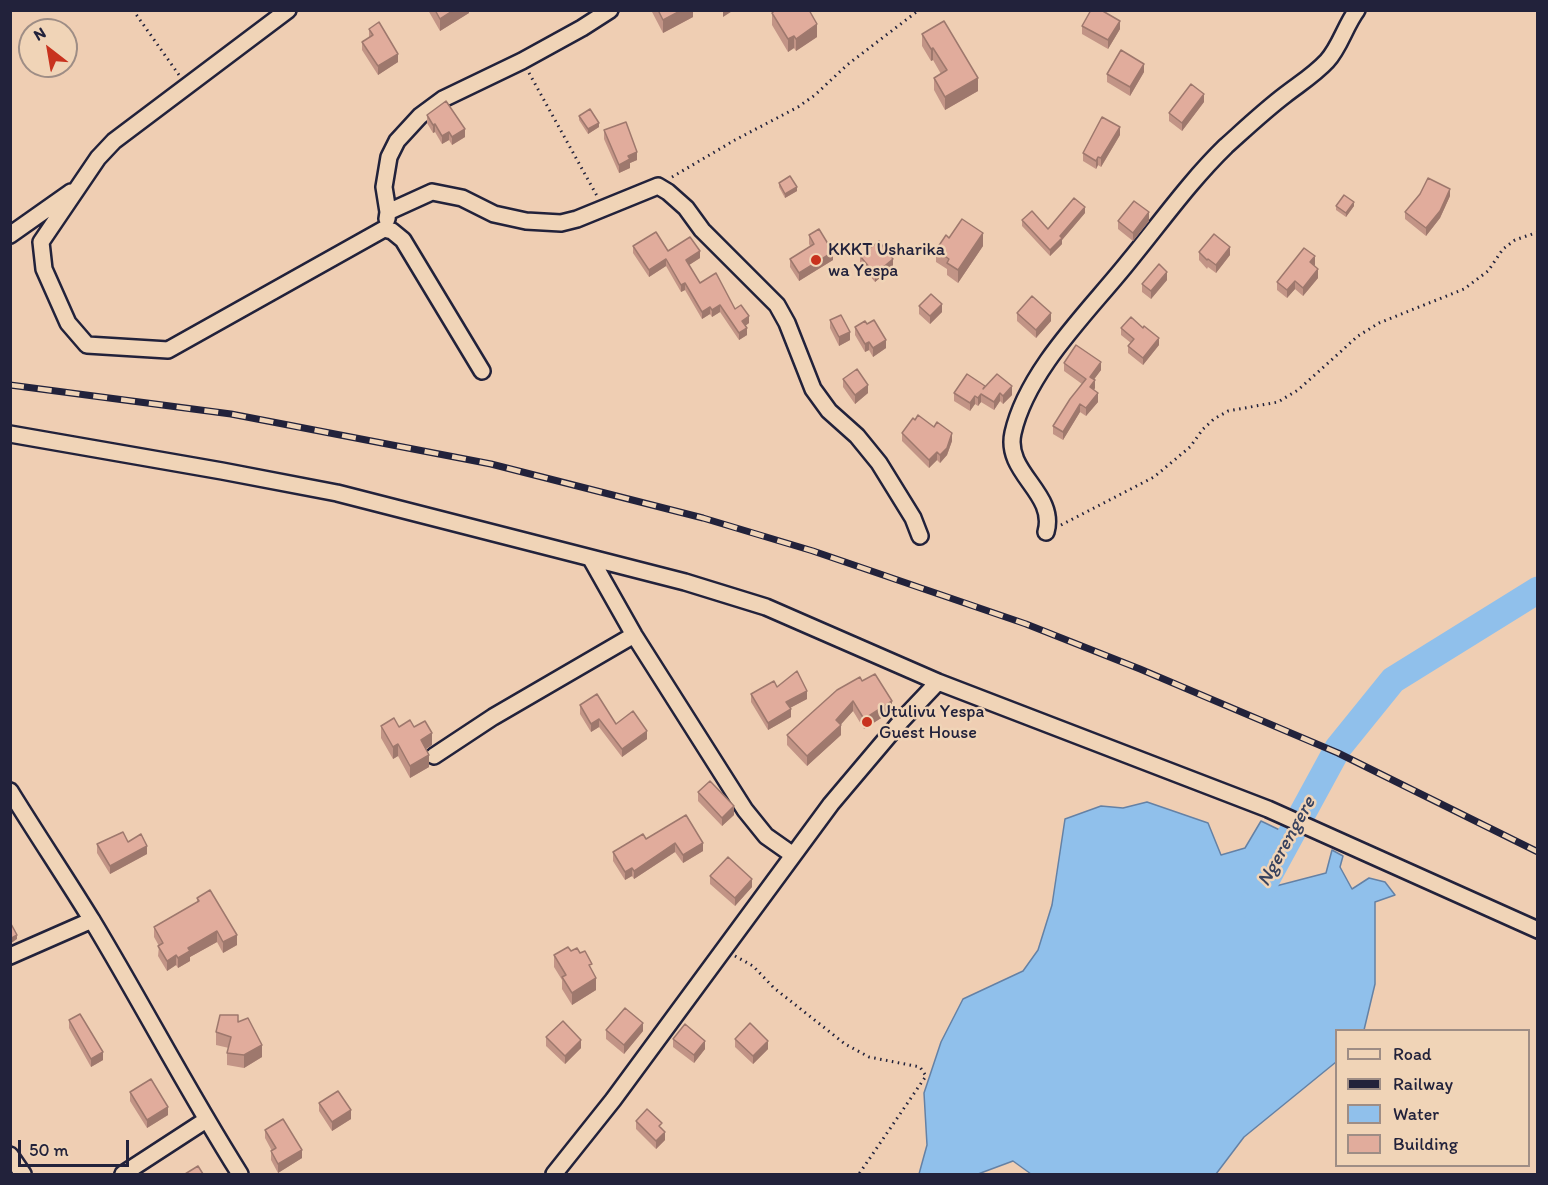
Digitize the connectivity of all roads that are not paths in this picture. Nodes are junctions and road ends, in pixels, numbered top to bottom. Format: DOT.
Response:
graph roads {
  1 [pos="288,10"];
  2 [pos="610,10"];
  3 [pos="1358,10"];
  4 [pos="78,186"];
  5 [pos="388,212"];
  6 [pos="384,230"];
  7 [pos="10,235"];
  8 [pos="482,371"];
  9 [pos="10,434"];
  10 [pos="1046,532"];
  11 [pos="920,536"];
  12 [pos="591,559"];
  13 [pos="634,635"];
  14 [pos="938,682"];
  15 [pos="434,756"];
  16 [pos="10,791"];
  17 [pos="793,855"];
  18 [pos="92,920"];
  19 [pos="1538,930"];
  20 [pos="10,956"];
  21 [pos="206,1120"];
  22 [pos="10,1155"];
  23 [pos="23,1174"];
  24 [pos="123,1174"];
  25 [pos="240,1174"];
  26 [pos="554,1174"];
  1 -- 4 [label="street"];
  2 -- 5 [label="street"];
  3 -- 10 [label="street"];
  4 -- 6 [label="street"];
  4 -- 7 [label="street"];
  5 -- 6 [label="street"];
  5 -- 11 [label="street"];
  6 -- 8 [label="street"];
  9 -- 12 [label="street"];
  12 -- 13 [label="street"];
  12 -- 14 [label="street"];
  13 -- 15 [label="street"];
  13 -- 17 [label="street"];
  14 -- 17 [label="street"];
  14 -- 19 [label="street"];
  16 -- 18 [label="street"];
  17 -- 26 [label="street"];
  18 -- 20 [label="street"];
  18 -- 21 [label="street"];
  21 -- 24 [label="street"];
  21 -- 25 [label="street"];
  22 -- 23 [label="street"];
}
